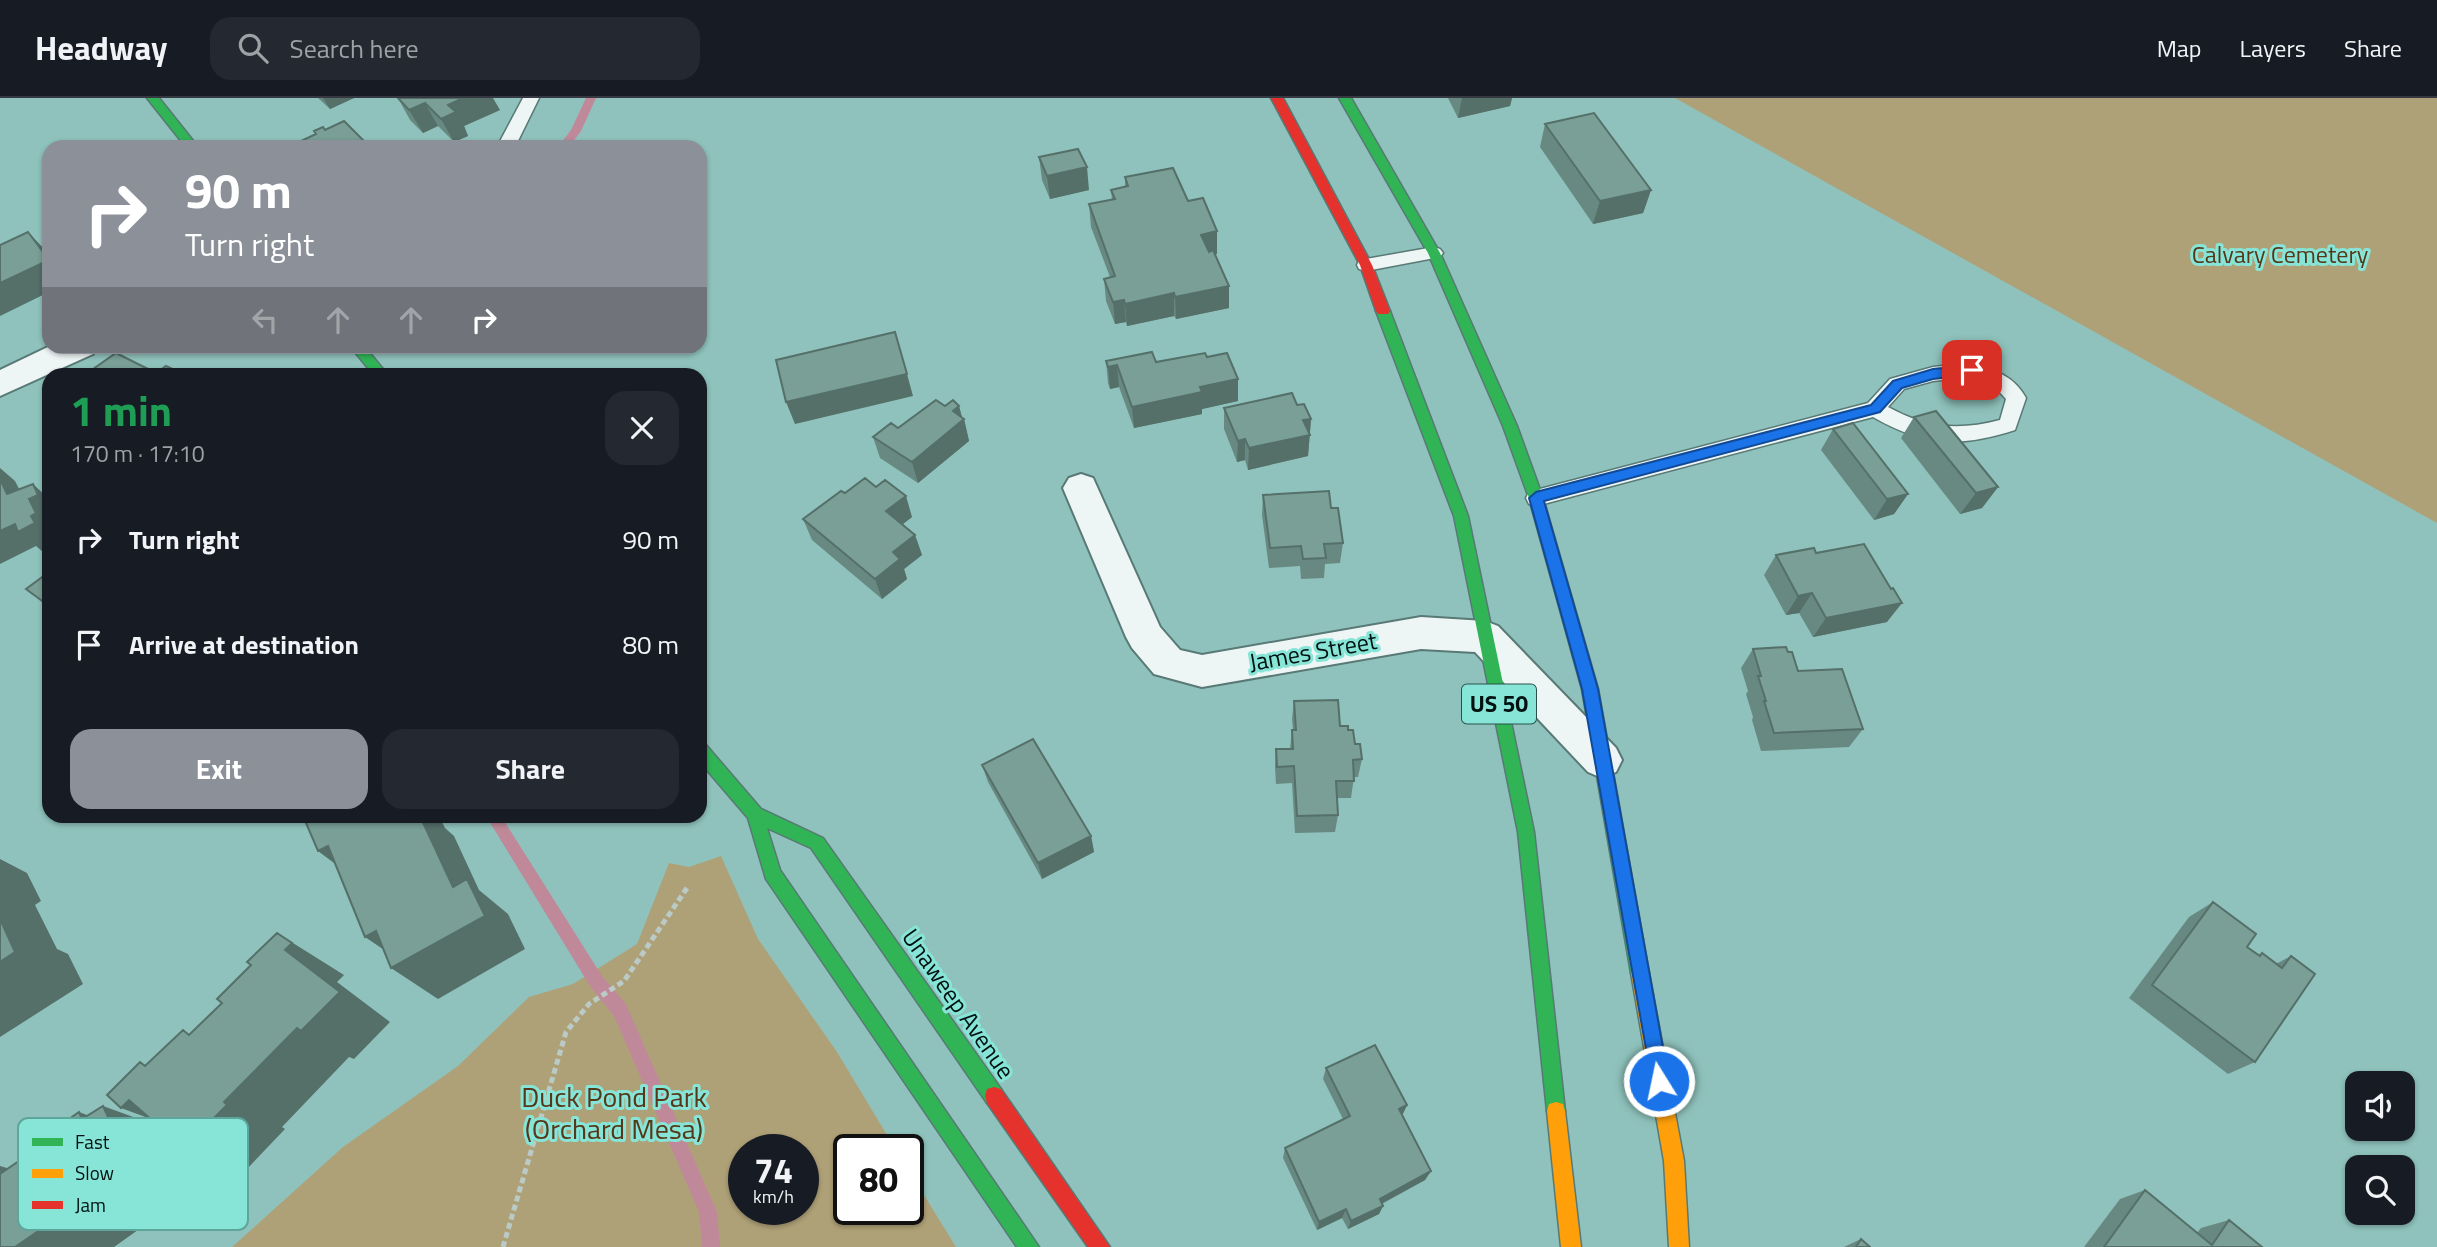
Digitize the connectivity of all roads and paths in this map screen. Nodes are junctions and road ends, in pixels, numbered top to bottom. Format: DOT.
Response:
graph roads {
  1 [pos="153,98"];
  2 [pos="531,98"];
  3 [pos="1277,98"];
  4 [pos="1345,98"];
  5 [pos="186,140"];
  6 [pos="510,140"];
  7 [pos="1434,253"];
  8 [pos="1366,265"];
  9 [pos="64,354"];
  10 [pos="363,354"];
  11 [pos="375,368"];
  12 [pos="0,384"];
  13 [pos="1875,409"];
  14 [pos="1081,488"];
  15 [pos="1536,498"];
  16 [pos="1485,637"];
  17 [pos="707,758"];
  18 [pos="1602,760"];
  19 [pos="755,814"];
  20 [pos="687,888"];
  21 [pos="503,1247"];
  22 [pos="1029,1247"];
  23 [pos="1100,1247"];
  24 [pos="1571,1247"];
  25 [pos="1679,1247"];
  1 -- 5 [label="main road"];
  2 -- 6 [label="lane"];
  3 -- 8 [label="main road, US 50"];
  4 -- 7 [label="main road"];
  7 -- 8 [label="lane"];
  7 -- 15 [label="main road"];
  8 -- 16 [label="main road, US 50"];
  9 -- 12 [label="street"];
  10 -- 11 [label="main road"];
  13 -- 13 [label="lane"];
  13 -- 15 [label="lane"];
  14 -- 16 [label="street, James Street"];
  15 -- 18 [label="main road"];
  16 -- 18 [label="street"];
  16 -- 24 [label="main road, US 50"];
  17 -- 19 [label="main road, Unaweep Avenue"];
  18 -- 25 [label="main road"];
  19 -- 22 [label="main road, Unaweep Avenue"];
  19 -- 23 [label="main road, Unaweep Avenue"];
  20 -- 21 [label="path"];
}
